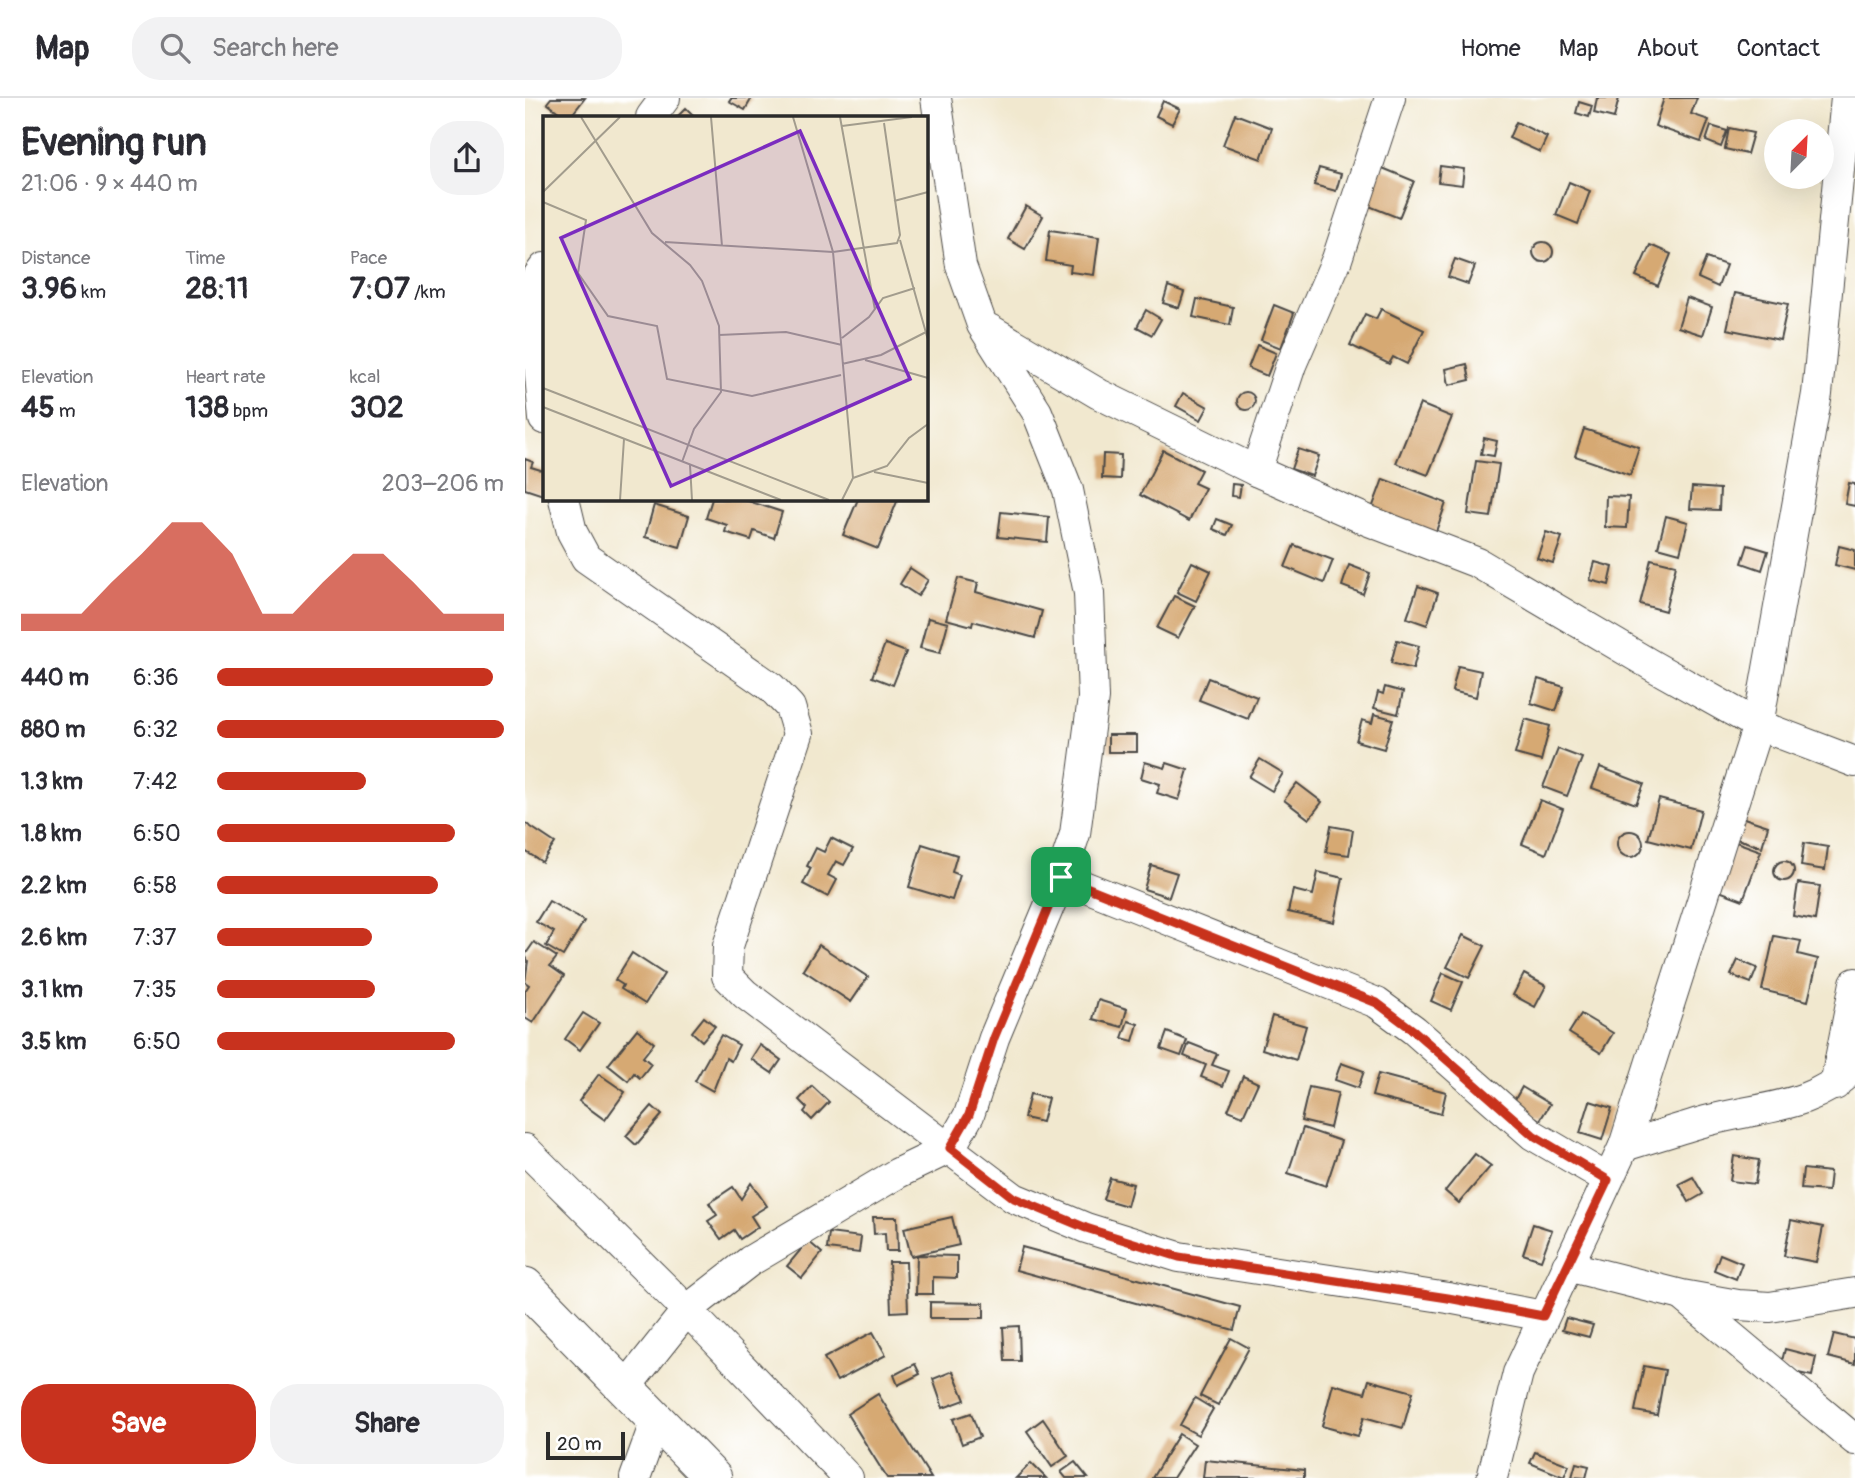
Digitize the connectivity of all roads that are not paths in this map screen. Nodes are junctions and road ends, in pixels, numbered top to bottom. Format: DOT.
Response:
graph roads {
  1 [pos="664,98"];
  2 [pos="936,98"];
  3 [pos="1390,98"];
  4 [pos="1846,98"];
  5 [pos="652,116"];
  6 [pos="543,269"];
  7 [pos="982,325"];
  8 [pos="543,408"];
  9 [pos="1256,471"];
  10 [pos="564,500"];
  11 [pos="1758,724"];
  12 [pos="1855,762"];
  13 [pos="1061,877"];
  14 [pos="1855,984"];
  15 [pos="1845,1076"];
  16 [pos="1624,1146"];
  17 [pos="950,1148"];
  18 [pos="525,1149"];
  19 [pos="1608,1180"];
  20 [pos="1567,1266"];
  21 [pos="525,1286"];
  22 [pos="1855,1293"];
  23 [pos="1682,1295"];
  24 [pos="687,1310"];
  25 [pos="1543,1316"];
  26 [pos="625,1388"];
  27 [pos="656,1420"];
  28 [pos="1855,1440"];
  29 [pos="635,1478"];
  30 [pos="713,1478"];
  31 [pos="848,1478"];
  32 [pos="1492,1478"];
  1 -- 5 [label="street"];
  2 -- 7 [label="street"];
  3 -- 9 [label="street"];
  4 -- 11 [label="street"];
  6 -- 8 [label="street"];
  7 -- 9 [label="street"];
  7 -- 13 [label="street"];
  9 -- 11 [label="street"];
  10 -- 17 [label="street"];
  11 -- 12 [label="street"];
  11 -- 16 [label="street"];
  13 -- 17 [label="street"];
  13 -- 19 [label="street"];
  14 -- 15 [label="street"];
  15 -- 16 [label="street"];
  16 -- 19 [label="street"];
  17 -- 24 [label="street"];
  17 -- 25 [label="street"];
  18 -- 24 [label="street"];
  19 -- 20 [label="street"];
  20 -- 23 [label="street"];
  20 -- 25 [label="street"];
  21 -- 26 [label="street"];
  22 -- 23 [label="street"];
  23 -- 28 [label="street"];
  24 -- 26 [label="street"];
  24 -- 31 [label="street"];
  25 -- 32 [label="street"];
  26 -- 27 [label="street"];
  27 -- 29 [label="street"];
  27 -- 30 [label="street"];
}
